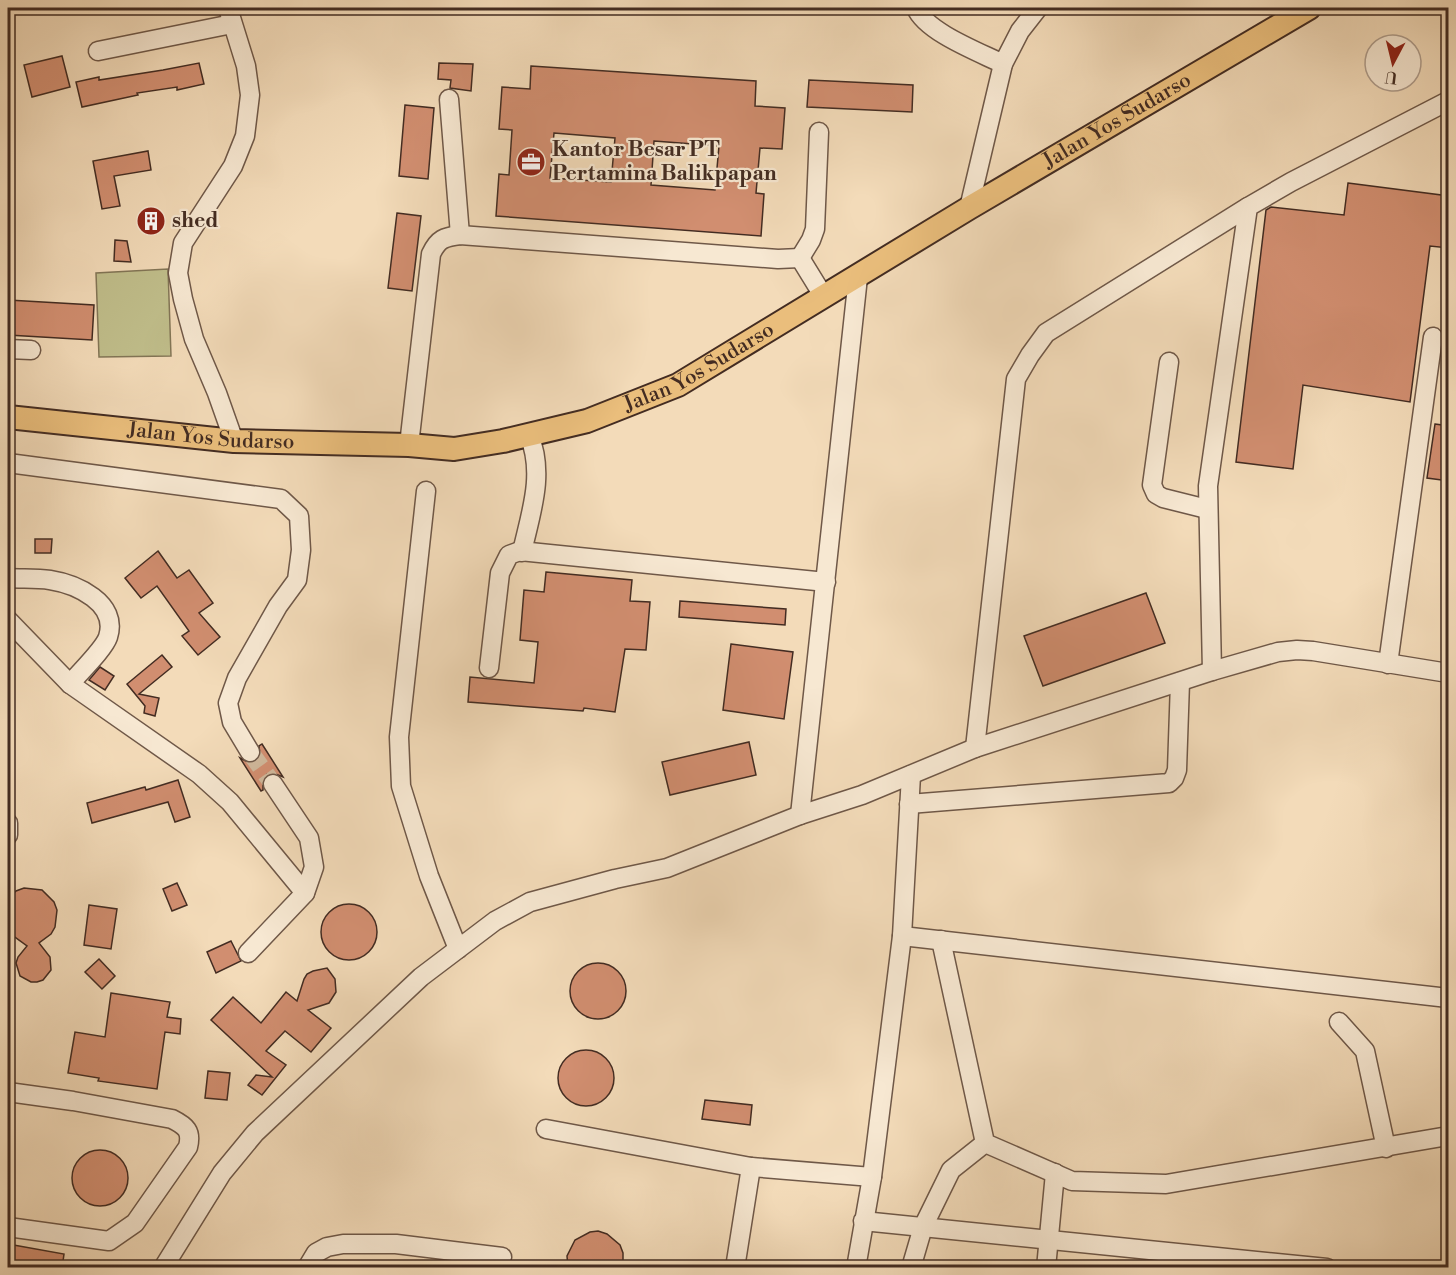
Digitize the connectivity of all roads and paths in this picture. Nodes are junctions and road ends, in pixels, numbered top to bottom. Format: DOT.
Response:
graph roads {
  1 [pos="916,8"];
  2 [pos="1038,8"];
  3 [pos="1297,11"];
  4 [pos="230,16"];
  5 [pos="98,51"];
  6 [pos="1003,64"];
  7 [pos="449,99"];
  8 [pos="1449,100"];
  9 [pos="819,132"];
  10 [pos="1248,207"];
  11 [pos="969,208"];
  12 [pos="460,235"];
  13 [pos="800,258"];
  14 [pos="858,277"];
  15 [pos="824,297"];
  16 [pos="1433,337"];
  17 [pos="8,349"];
  18 [pos="31,350"];
  19 [pos="1169,362"];
  20 [pos="8,417"];
  21 [pos="529,435"];
  22 [pos="234,441"];
  23 [pos="409,445"];
  24 [pos="8,463"];
  25 [pos="426,491"];
  26 [pos="1207,509"];
  27 [pos="522,552"];
  28 [pos="8,578"];
  29 [pos="826,582"];
  30 [pos="8,620"];
  31 [pos="1388,664"];
  32 [pos="489,668"];
  33 [pos="1212,671"];
  34 [pos="1449,673"];
  35 [pos="1180,682"];
  36 [pos="70,684"];
  37 [pos="975,748"];
  38 [pos="250,752"];
  39 [pos="911,775"];
  40 [pos="273,784"];
  41 [pos="909,804"];
  42 [pos="800,815"];
  43 [pos="8,823"];
  44 [pos="8,835"];
  45 [pos="305,893"];
  46 [pos="902,936"];
  47 [pos="941,940"];
  48 [pos="458,949"];
  49 [pos="248,953"];
  50 [pos="1449,998"];
  51 [pos="1339,1022"];
  52 [pos="8,1092"];
  53 [pos="546,1129"];
  54 [pos="1449,1136"];
  55 [pos="985,1143"];
  56 [pos="1386,1148"];
  57 [pos="751,1167"];
  58 [pos="1055,1173"];
  59 [pos="872,1178"];
  60 [pos="863,1221"];
  61 [pos="8,1227"];
  62 [pos="923,1227"];
  63 [pos="1048,1239"];
  64 [pos="502,1257"];
  65 [pos="163,1268"];
  66 [pos="307,1268"];
  67 [pos="735,1268"];
  68 [pos="856,1268"];
  69 [pos="911,1268"];
  70 [pos="1046,1268"];
  71 [pos="1327,1268"];
  1 -- 6 [label="street"];
  2 -- 6 [label="street"];
  3 -- 11 [label="main road, Jalan Yos Sudarso"];
  4 -- 5 [label="street"];
  4 -- 22 [label="street"];
  6 -- 11 [label="street"];
  7 -- 12 [label="street"];
  8 -- 10 [label="street"];
  9 -- 13 [label="street"];
  10 -- 26 [label="street"];
  10 -- 37 [label="street"];
  11 -- 14 [label="main road, Jalan Yos Sudarso"];
  12 -- 13 [label="street"];
  12 -- 23 [label="street"];
  13 -- 15 [label="street"];
  14 -- 15 [label="main road, Jalan Yos Sudarso"];
  14 -- 29 [label="street"];
  15 -- 21 [label="main road, Jalan Yos Sudarso"];
  16 -- 31 [label="street"];
  17 -- 18 [label="street"];
  19 -- 26 [label="street"];
  20 -- 22 [label="main road, Jalan Yos Sudarso"];
  21 -- 23 [label="main road, Jalan Yos Sudarso"];
  21 -- 27 [label="street"];
  22 -- 23 [label="main road, Jalan Yos Sudarso"];
  24 -- 38 [label="street"];
  25 -- 48 [label="street"];
  26 -- 33 [label="street"];
  27 -- 29 [label="street"];
  27 -- 32 [label="street"];
  28 -- 36 [label="street"];
  29 -- 42 [label="street"];
  30 -- 36 [label="street"];
  31 -- 33 [label="street"];
  31 -- 34 [label="street"];
  33 -- 35 [label="street"];
  35 -- 37 [label="street"];
  35 -- 41 [label="street"];
  36 -- 45 [label="street"];
  37 -- 39 [label="street"];
  39 -- 41 [label="street"];
  39 -- 42 [label="street"];
  40 -- 45 [label="street"];
  41 -- 46 [label="street"];
  42 -- 48 [label="street"];
  43 -- 44 [label="street"];
  45 -- 49 [label="street"];
  46 -- 47 [label="street"];
  46 -- 59 [label="street"];
  47 -- 50 [label="street"];
  47 -- 55 [label="street"];
  48 -- 65 [label="street"];
  51 -- 56 [label="street"];
  52 -- 61 [label="street"];
  53 -- 57 [label="street"];
  54 -- 56 [label="street"];
  55 -- 58 [label="street"];
  55 -- 62 [label="street"];
  56 -- 58 [label="street"];
  57 -- 59 [label="street"];
  57 -- 67 [label="street"];
  58 -- 63 [label="street"];
  59 -- 60 [label="street"];
  60 -- 62 [label="street"];
  60 -- 68 [label="street"];
  62 -- 63 [label="street"];
  62 -- 69 [label="street"];
  63 -- 70 [label="street"];
  63 -- 71 [label="street"];
  64 -- 66 [label="street"];
}
